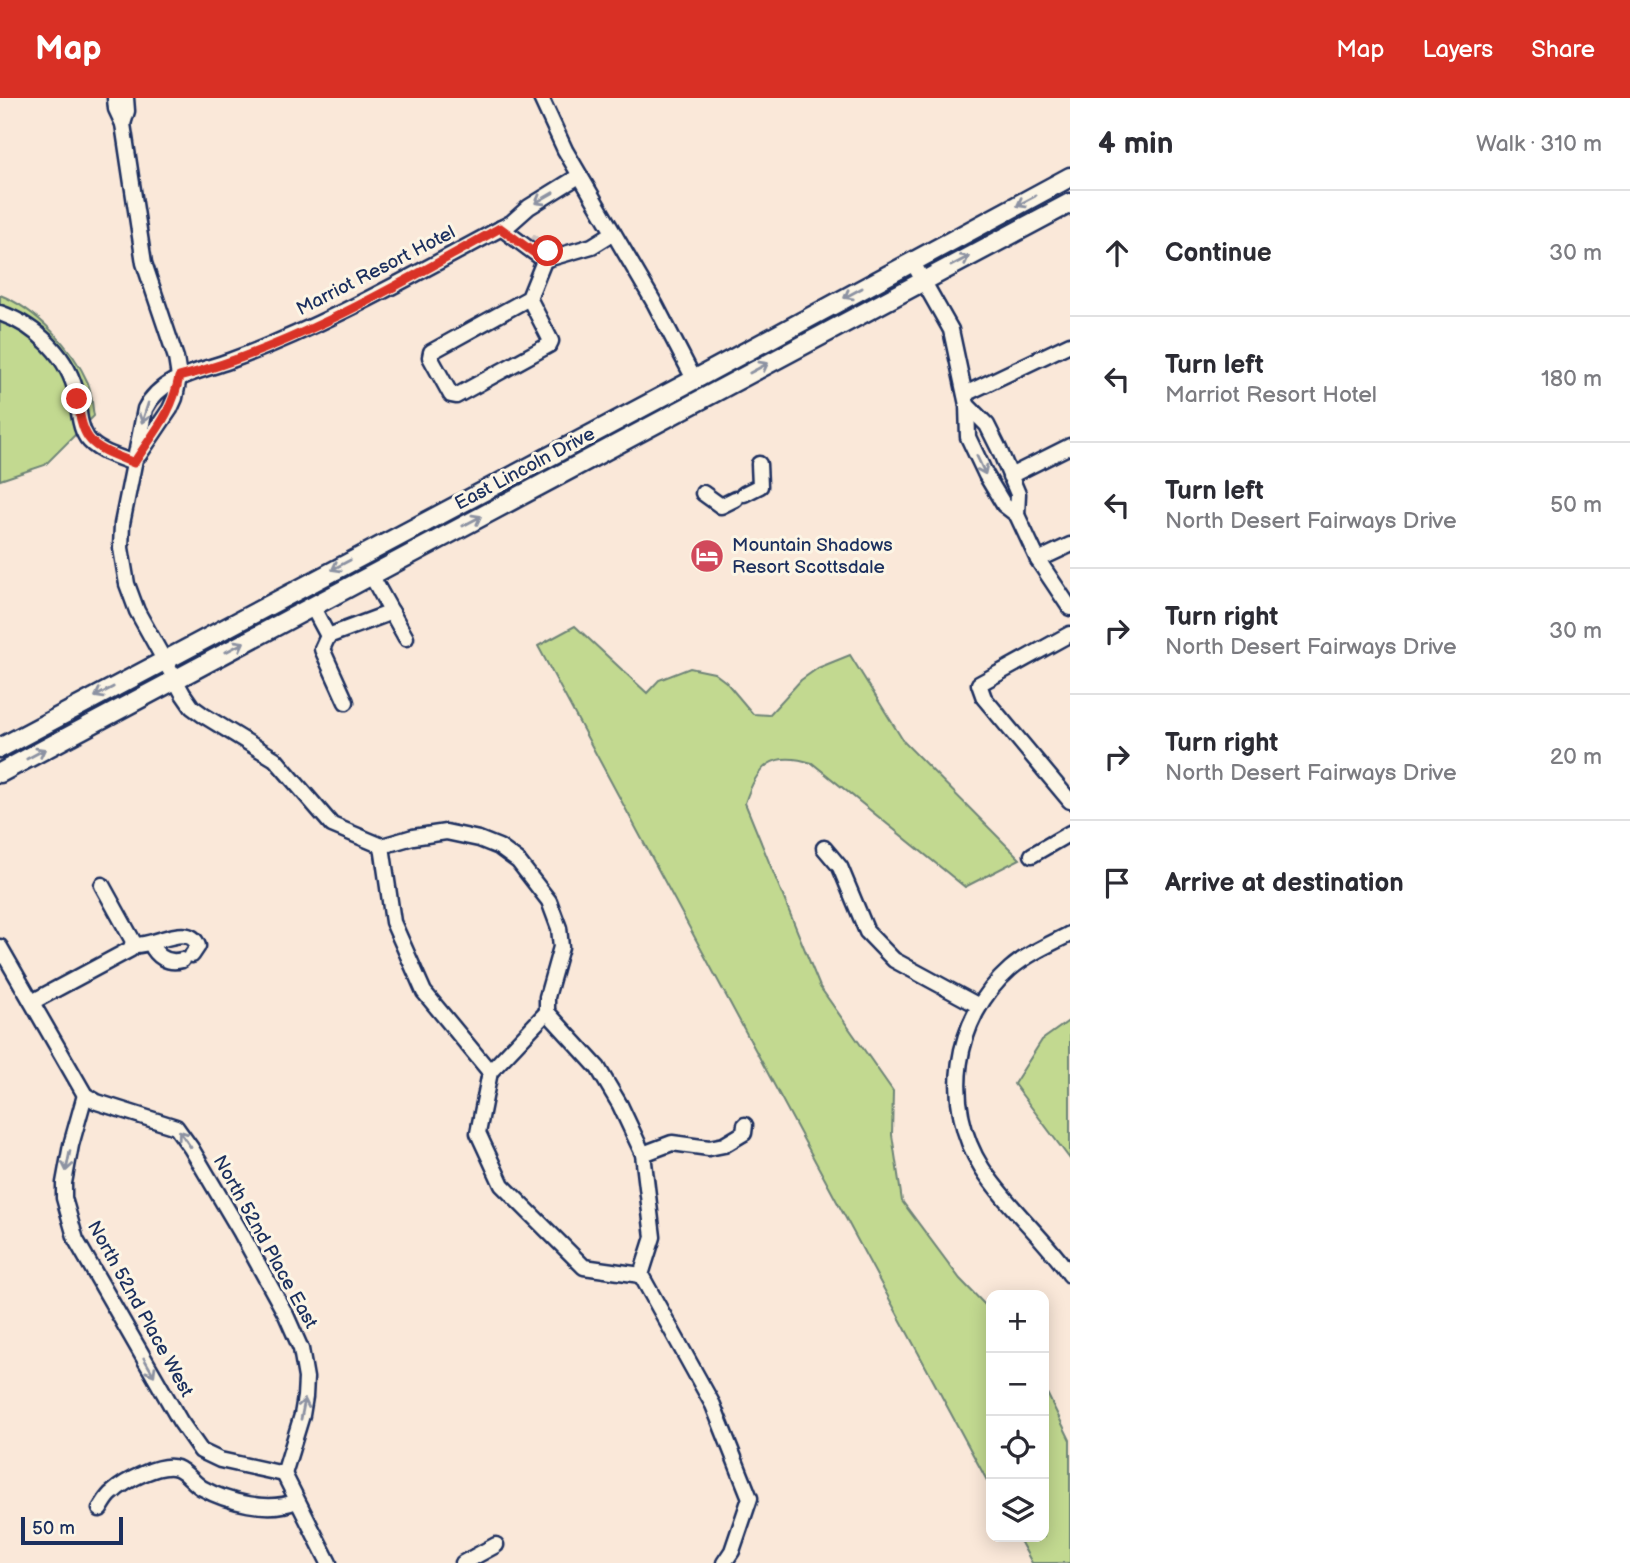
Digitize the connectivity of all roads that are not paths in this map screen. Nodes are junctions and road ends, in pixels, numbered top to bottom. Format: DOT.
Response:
graph roads {
  1 [pos="115,98"];
  2 [pos="127,98"];
  3 [pos="541,98"];
  4 [pos="124,124"];
  5 [pos="579,176"];
  6 [pos="1070,177"];
  7 [pos="1070,203"];
  8 [pos="506,225"];
  9 [pos="613,233"];
  10 [pos="540,249"];
  11 [pos="912,261"];
  12 [pos="923,280"];
  13 [pos="529,298"];
  14 [pos="0,313"];
  15 [pos="1070,344"];
  16 [pos="725,363"];
  17 [pos="179,377"];
  18 [pos="694,379"];
  19 [pos="966,400"];
  20 [pos="640,432"];
  21 [pos="1070,446"];
  22 [pos="134,463"];
  23 [pos="759,464"];
  24 [pos="1010,476"];
  25 [pos="703,494"];
  26 [pos="1017,515"];
  27 [pos="401,533"];
  28 [pos="1070,545"];
  29 [pos="412,553"];
  30 [pos="1038,560"];
  31 [pos="371,575"];
  32 [pos="312,606"];
  33 [pos="1070,608"];
  34 [pos="392,612"];
  35 [pos="1070,634"];
  36 [pos="328,636"];
  37 [pos="406,638"];
  38 [pos="164,660"];
  39 [pos="174,680"];
  40 [pos="346,702"];
  41 [pos="0,748"];
  42 [pos="0,773"];
  43 [pos="1070,801"];
  44 [pos="1070,833"];
  45 [pos="382,846"];
  46 [pos="824,848"];
  47 [pos="1032,855"];
  48 [pos="102,885"];
  49 [pos="1070,934"];
  50 [pos="151,944"];
  51 [pos="132,945"];
  52 [pos="0,947"];
  53 [pos="32,1002"];
  54 [pos="979,1006"];
  55 [pos="547,1012"];
  56 [pos="490,1072"];
  57 [pos="85,1095"];
  58 [pos="746,1125"];
  59 [pos="643,1154"];
  60 [pos="641,1275"];
  61 [pos="1070,1275"];
  62 [pos="284,1474"];
  63 [pos="296,1501"];
  64 [pos="100,1509"];
  65 [pos="496,1545"];
  66 [pos="329,1563"];
  67 [pos="463,1563"];
  68 [pos="724,1563"];
  1 -- 4 [label="street"];
  2 -- 4 [label="street"];
  3 -- 5 [label="street"];
  4 -- 17 [label="street"];
  5 -- 8 [label="street, Marriot Resort Hotel, one-way"];
  5 -- 9 [label="street"];
  6 -- 11 [label="main road, East Lincoln Drive, one-way"];
  12 -- 7 [label="main road, East Lincoln Drive, one-way"];
  8 -- 10 [label="street"];
  8 -- 10 [label="street"];
  8 -- 17 [label="street, Marriot Resort Hotel"];
  9 -- 10 [label="street"];
  9 -- 18 [label="street"];
  10 -- 13 [label="street"];
  11 -- 12 [label="street"];
  11 -- 16 [label="main road, East Lincoln Drive, one-way"];
  12 -- 19 [label="street"];
  20 -- 12 [label="main road, East Lincoln Drive, one-way"];
  13 -- 13 [label="street"];
  14 -- 22 [label="street"];
  15 -- 19 [label="street"];
  16 -- 18 [label="main road, East Lincoln Drive"];
  16 -- 20 [label="main road"];
  17 -- 22 [label="street"];
  17 -- 22 [label="street, Marriot Resort Hotel, one-way"];
  18 -- 27 [label="main road, East Lincoln Drive"];
  19 -- 24 [label="street"];
  19 -- 26 [label="street, one-way"];
  29 -- 20 [label="main road, East Lincoln Drive, one-way"];
  21 -- 24 [label="street"];
  22 -- 38 [label="street, Marriot Resort Hotel"];
  23 -- 25 [label="street"];
  24 -- 26 [label="street"];
  26 -- 30 [label="street"];
  27 -- 29 [label="main road"];
  27 -- 38 [label="main road, East Lincoln Drive, one-way"];
  28 -- 30 [label="street"];
  29 -- 31 [label="main road, East Lincoln Drive"];
  30 -- 33 [label="street"];
  31 -- 32 [label="main road, East Lincoln Drive"];
  31 -- 34 [label="street"];
  32 -- 36 [label="street"];
  39 -- 32 [label="main road, East Lincoln Drive, one-way"];
  34 -- 36 [label="street"];
  34 -- 37 [label="street"];
  35 -- 43 [label="street"];
  36 -- 40 [label="street"];
  38 -- 39 [label="street, Marriot Resort Hotel"];
  38 -- 41 [label="main road, East Lincoln Drive, one-way"];
  42 -- 39 [label="main road, East Lincoln Drive, one-way"];
  39 -- 45 [label="street, Marriot Resort Hotel"];
  44 -- 47 [label="street"];
  45 -- 55 [label="street"];
  45 -- 56 [label="street"];
  46 -- 54 [label="street"];
  48 -- 51 [label="street"];
  49 -- 54 [label="street"];
  50 -- 50 [label="street"];
  50 -- 51 [label="street"];
  51 -- 53 [label="street"];
  52 -- 53 [label="street"];
  53 -- 57 [label="street"];
  54 -- 61 [label="street"];
  55 -- 56 [label="street"];
  55 -- 59 [label="street"];
  56 -- 60 [label="street"];
  62 -- 57 [label="street, North 52nd Place East, one-way"];
  57 -- 62 [label="street, North 52nd Place West, one-way"];
  58 -- 59 [label="street"];
  59 -- 60 [label="street"];
  60 -- 68 [label="street"];
  62 -- 63 [label="street"];
  63 -- 64 [label="street"];
  63 -- 66 [label="street"];
  65 -- 67 [label="street"];
}
